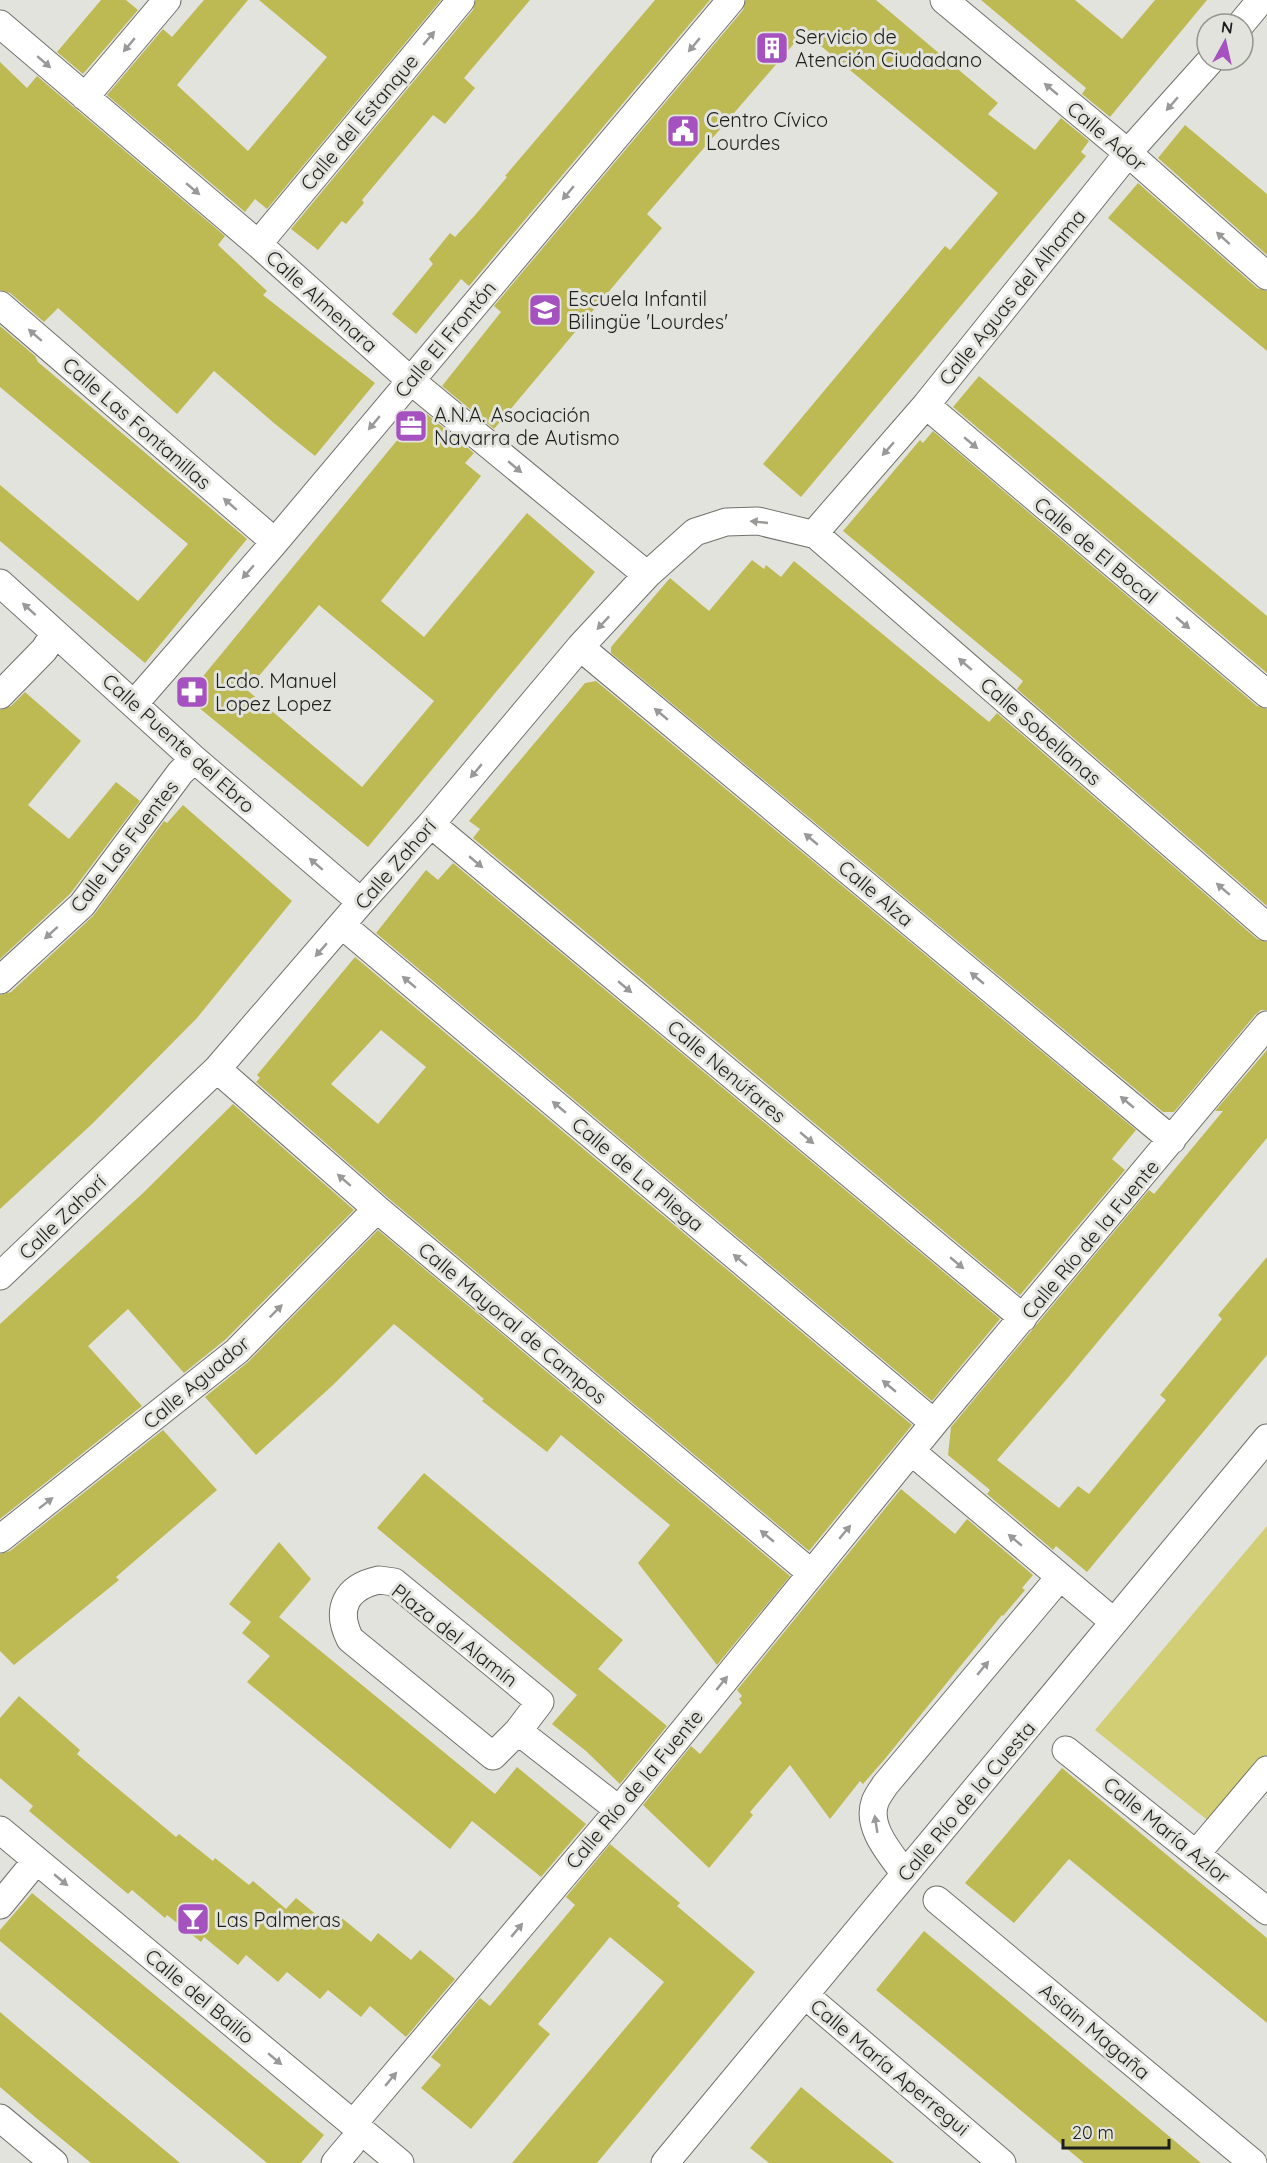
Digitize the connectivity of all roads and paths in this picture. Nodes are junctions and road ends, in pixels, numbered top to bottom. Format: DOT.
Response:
graph roads {
  1 [pos="167,0"];
  2 [pos="461,0"];
  3 [pos="731,0"];
  4 [pos="944,0"];
  5 [pos="1261,0"];
  6 [pos="1251,12"];
  7 [pos="0,24"];
  8 [pos="1199,72"];
  9 [pos="85,97"];
  10 [pos="1128,153"];
  11 [pos="258,244"];
  12 [pos="1267,276"];
  13 [pos="0,305"];
  14 [pos="410,380"];
  15 [pos="926,405"];
  16 [pos="816,535"];
  17 [pos="275,542"];
  18 [pos="647,575"];
  19 [pos="0,583"];
  20 [pos="55,633"];
  21 [pos="580,647"];
  22 [pos="1267,694"];
  23 [pos="0,695"];
  24 [pos="134,704"];
  25 [pos="194,759"];
  26 [pos="430,824"];
  27 [pos="361,902"];
  28 [pos="342,925"];
  29 [pos="1267,927"];
  30 [pos="0,980"];
  31 [pos="1267,1025"];
  32 [pos="217,1069"];
  33 [pos="1172,1140"];
  34 [pos="377,1209"];
  35 [pos="0,1276"];
  36 [pos="1023,1318"];
  37 [pos="934,1424"];
  38 [pos="1267,1438"];
  39 [pos="912,1452"];
  40 [pos="0,1539"];
  41 [pos="812,1573"];
  42 [pos="1059,1578"];
  43 [pos="1114,1622"];
  44 [pos="518,1731"];
  45 [pos="1066,1750"];
  46 [pos="1267,1770"];
  47 [pos="619,1810"];
  48 [pos="0,1830"];
  49 [pos="1196,1854"];
  50 [pos="27,1872"];
  51 [pos="905,1874"];
  52 [pos="938,1900"];
  53 [pos="0,1905"];
  54 [pos="1267,1911"];
  55 [pos="805,1995"];
  56 [pos="0,2118"];
  57 [pos="346,2144"];
  58 [pos="54,2163"];
  59 [pos="400,2163"];
  60 [pos="665,2163"];
  61 [pos="1002,2163"];
  62 [pos="1253,2163"];
  1 -- 9 [label="street, one-way"];
  11 -- 2 [label="street, Calle del Estanque, one-way"];
  3 -- 14 [label="street, Calle El Frontón, one-way"];
  10 -- 4 [label="street, Calle Ador, one-way"];
  5 -- 6 [label="street"];
  7 -- 9 [label="street, Calle Almenara, one-way"];
  8 -- 10 [label="street, Calle Aguas del Alhama, one-way"];
  9 -- 11 [label="street, Calle Almenara, one-way"];
  12 -- 10 [label="street, Calle Ador, one-way"];
  10 -- 15 [label="street, Calle Aguas del Alhama"];
  11 -- 14 [label="street, Calle Almenara"];
  17 -- 13 [label="street, Calle Las Fontanillas, one-way"];
  14 -- 17 [label="street, Calle El Frontón, one-way"];
  14 -- 18 [label="street, Calle Almenara, one-way"];
  15 -- 16 [label="street, Calle Aguas del Alhama, one-way"];
  15 -- 22 [label="street, Calle de El Bocal, one-way"];
  16 -- 18 [label="street, Calle Zahorí, one-way"];
  29 -- 16 [label="street, Calle Sobellanas, one-way"];
  17 -- 24 [label="street, Calle El Frontón, one-way"];
  18 -- 21 [label="street, Calle Zahorí, one-way"];
  20 -- 19 [label="street, Calle Puente del Ebro, one-way"];
  20 -- 23 [label="street"];
  20 -- 24 [label="street, Calle Puente del Ebro"];
  21 -- 26 [label="street, Calle Zahorí, one-way"];
  33 -- 21 [label="street, Calle Alza, one-way"];
  24 -- 25 [label="street, Calle Puente del Ebro"];
  27 -- 25 [label="street, Calle Puente del Ebro, one-way"];
  25 -- 30 [label="street, Calle Las Fuentes, one-way"];
  26 -- 27 [label="street, Calle Zahorí"];
  26 -- 36 [label="street, Calle Nenúfares, one-way"];
  27 -- 28 [label="street, Calle Zahorí"];
  28 -- 32 [label="street, Calle Zahorí, one-way"];
  37 -- 28 [label="street, Calle de La Pliega, one-way"];
  31 -- 33 [label="street, Calle Río de la Fuente"];
  34 -- 32 [label="street, Calle Mayoral de Campos, one-way"];
  32 -- 35 [label="street, Calle Zahorí"];
  33 -- 36 [label="street, Calle Río de la Fuente"];
  40 -- 34 [label="street, Calle Aguador, one-way"];
  41 -- 34 [label="street, Calle Mayoral de Campos, one-way"];
  36 -- 37 [label="street, Calle Río de la Fuente"];
  37 -- 39 [label="street, Calle Río de la Fuente"];
  38 -- 43 [label="street, Calle Río de la Cuesta"];
  41 -- 39 [label="street, Calle Río de la Fuente, one-way"];
  42 -- 39 [label="street, one-way"];
  47 -- 41 [label="street, Calle Río de la Fuente, one-way"];
  42 -- 43 [label="street"];
  51 -- 42 [label="street, one-way"];
  43 -- 51 [label="street, Calle Río de la Cuesta"];
  44 -- 44 [label="street, Plaza del Alamín"];
  44 -- 47 [label="street"];
  45 -- 49 [label="street, Calle María Azlor"];
  46 -- 49 [label="street"];
  57 -- 47 [label="street, Calle Río de la Fuente, one-way"];
  48 -- 57 [label="street, Calle del Bailío, one-way"];
  49 -- 54 [label="street, Calle María Azlor"];
  50 -- 53 [label="street"];
  51 -- 55 [label="street, Calle Río de la Cuesta"];
  52 -- 62 [label="street, Asiain Magaña"];
  55 -- 60 [label="street, Calle Río de la Cuesta"];
  55 -- 61 [label="street, Calle María Aperregui"];
  56 -- 58 [label="street"];
  57 -- 59 [label="street, Calle del Bailío"];
}
